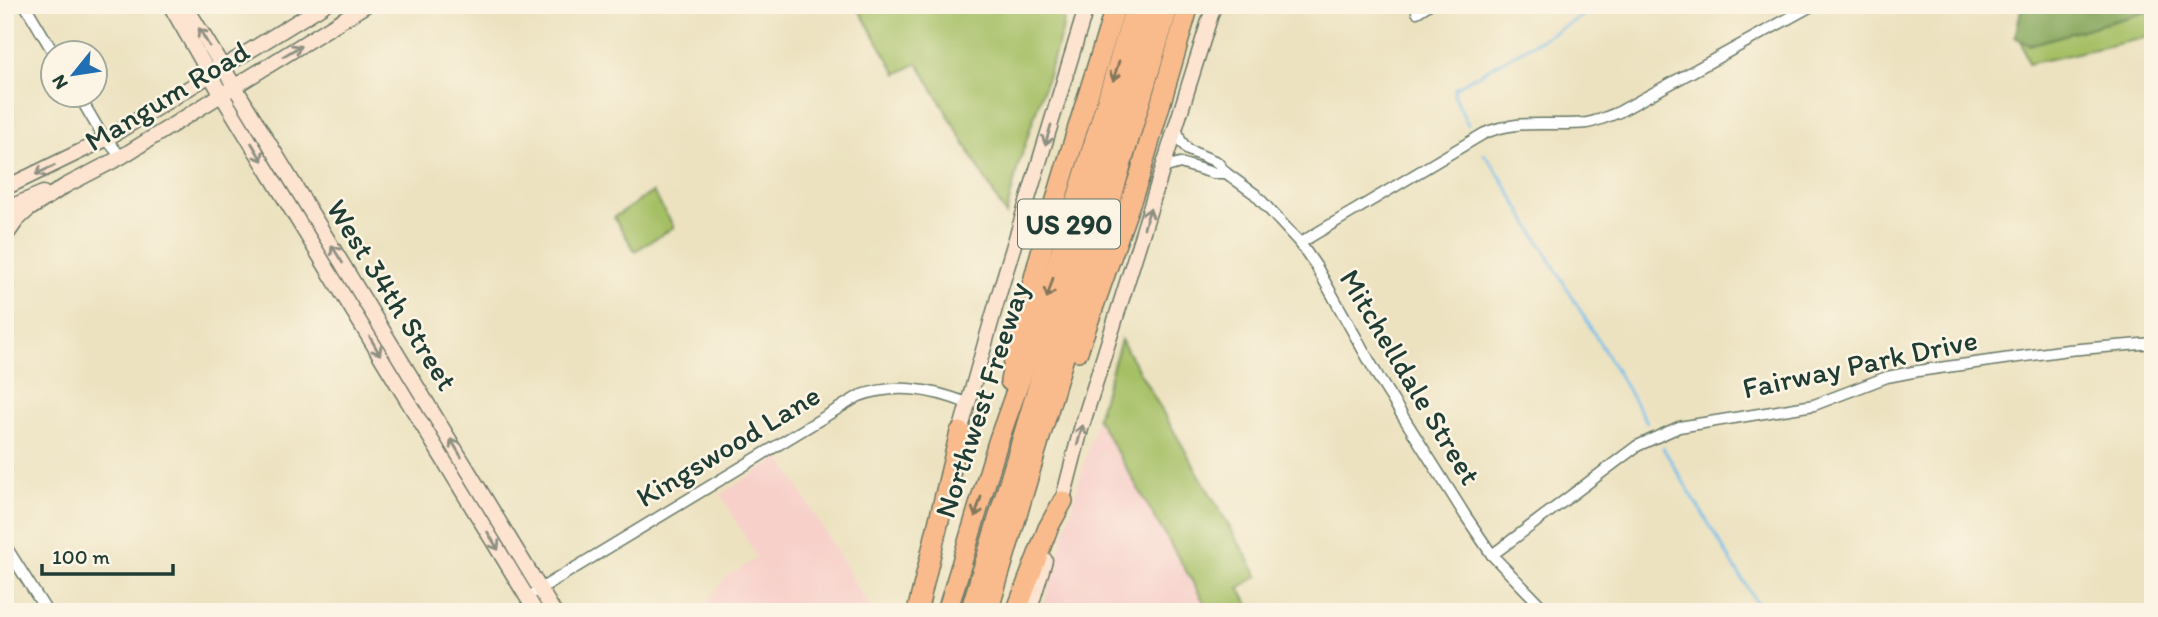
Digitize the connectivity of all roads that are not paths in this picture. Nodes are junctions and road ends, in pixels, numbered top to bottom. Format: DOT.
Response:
graph roads {
  1 [pos="25,5"];
  2 [pos="170,5"];
  3 [pos="186,5"];
  4 [pos="324,5"];
  5 [pos="1116,5"];
  6 [pos="1136,5"];
  7 [pos="1153,5"];
  8 [pos="1169,5"];
  9 [pos="1189,5"];
  10 [pos="1214,5"];
  11 [pos="1428,5"];
  12 [pos="1813,5"];
  13 [pos="356,8"];
  14 [pos="1082,9"];
  15 [pos="1417,12"];
  16 [pos="45,38"];
  17 [pos="216,71"];
  18 [pos="227,90"];
  19 [pos="87,108"];
  20 [pos="1176,125"];
  21 [pos="106,139"];
  22 [pos="121,157"];
  23 [pos="1163,168"];
  24 [pos="1226,173"];
  25 [pos="65,186"];
  26 [pos="5,188"];
  27 [pos="5,209"];
  28 [pos="5,237"];
  29 [pos="1300,243"];
  30 [pos="2153,343"];
  31 [pos="424,397"];
  32 [pos="967,403"];
  33 [pos="410,405"];
  34 [pos="1047,413"];
  35 [pos="960,432"];
  36 [pos="998,442"];
  37 [pos="1063,501"];
  38 [pos="5,545"];
  39 [pos="1492,555"];
  40 [pos="540,588"];
  41 [pos="527,597"];
  42 [pos="47,612"];
  43 [pos="536,612"];
  44 [pos="554,612"];
  45 [pos="910,612"];
  46 [pos="917,612"];
  47 [pos="947,612"];
  48 [pos="970,612"];
  49 [pos="988,612"];
  50 [pos="1016,612"];
  51 [pos="1029,612"];
  52 [pos="1548,612"];
  1 -- 16 [label="street"];
  2 -- 17 [label="main road, West 34th Street"];
  17 -- 3 [label="main road, West 34th Street, one-way"];
  4 -- 17 [label="main road, Mangum Road"];
  5 -- 36 [label="highway"];
  6 -- 36 [label="highway, Northwest Freeway / US 290, one-way"];
  7 -- 48 [label="highway"];
  8 -- 34 [label="highway, US 290"];
  9 -- 34 [label="highway"];
  10 -- 20 [label="main road"];
  11 -- 15 [label="street"];
  12 -- 29 [label="street"];
  18 -- 13 [label="main road, Mangum Road, one-way"];
  14 -- 32 [label="main road, one-way"];
  17 -- 18 [label="main road, West 34th Street"];
  17 -- 21 [label="main road, Mangum Road"];
  18 -- 22 [label="main road, Mangum Road"];
  31 -- 18 [label="main road, West 34th Street, one-way"];
  18 -- 33 [label="main road, West 34th Street, one-way"];
  19 -- 21 [label="street"];
  20 -- 23 [label="main road"];
  20 -- 24 [label="street, Mitchelldale Street"];
  21 -- 22 [label="street"];
  21 -- 26 [label="main road, Mangum Road, one-way"];
  22 -- 25 [label="main road, Mangum Road"];
  23 -- 24 [label="street, Mitchelldale Street"];
  37 -- 23 [label="main road, one-way"];
  24 -- 29 [label="street, Mitchelldale Street"];
  25 -- 27 [label="main road, Mangum Road"];
  25 -- 28 [label="main road, Mangum Road"];
  29 -- 39 [label="street, Mitchelldale Street"];
  30 -- 39 [label="street, Fairway Park Drive"];
  31 -- 33 [label="main road"];
  40 -- 31 [label="main road, West 34th Street, one-way"];
  32 -- 35 [label="main road"];
  32 -- 40 [label="street, Kingswood Lane"];
  33 -- 41 [label="main road, West 34th Street, one-way"];
  34 -- 49 [label="highway, US 290"];
  35 -- 45 [label="main road"];
  35 -- 46 [label="highway"];
  36 -- 47 [label="highway, Northwest Freeway / US 290, one-way"];
  37 -- 50 [label="highway"];
  37 -- 51 [label="main road"];
  38 -- 42 [label="street"];
  39 -- 52 [label="street, Mitchelldale Street"];
  40 -- 41 [label="street, Kingswood Lane"];
  40 -- 44 [label="main road, West 34th Street"];
  41 -- 43 [label="main road, West 34th Street"];
}
